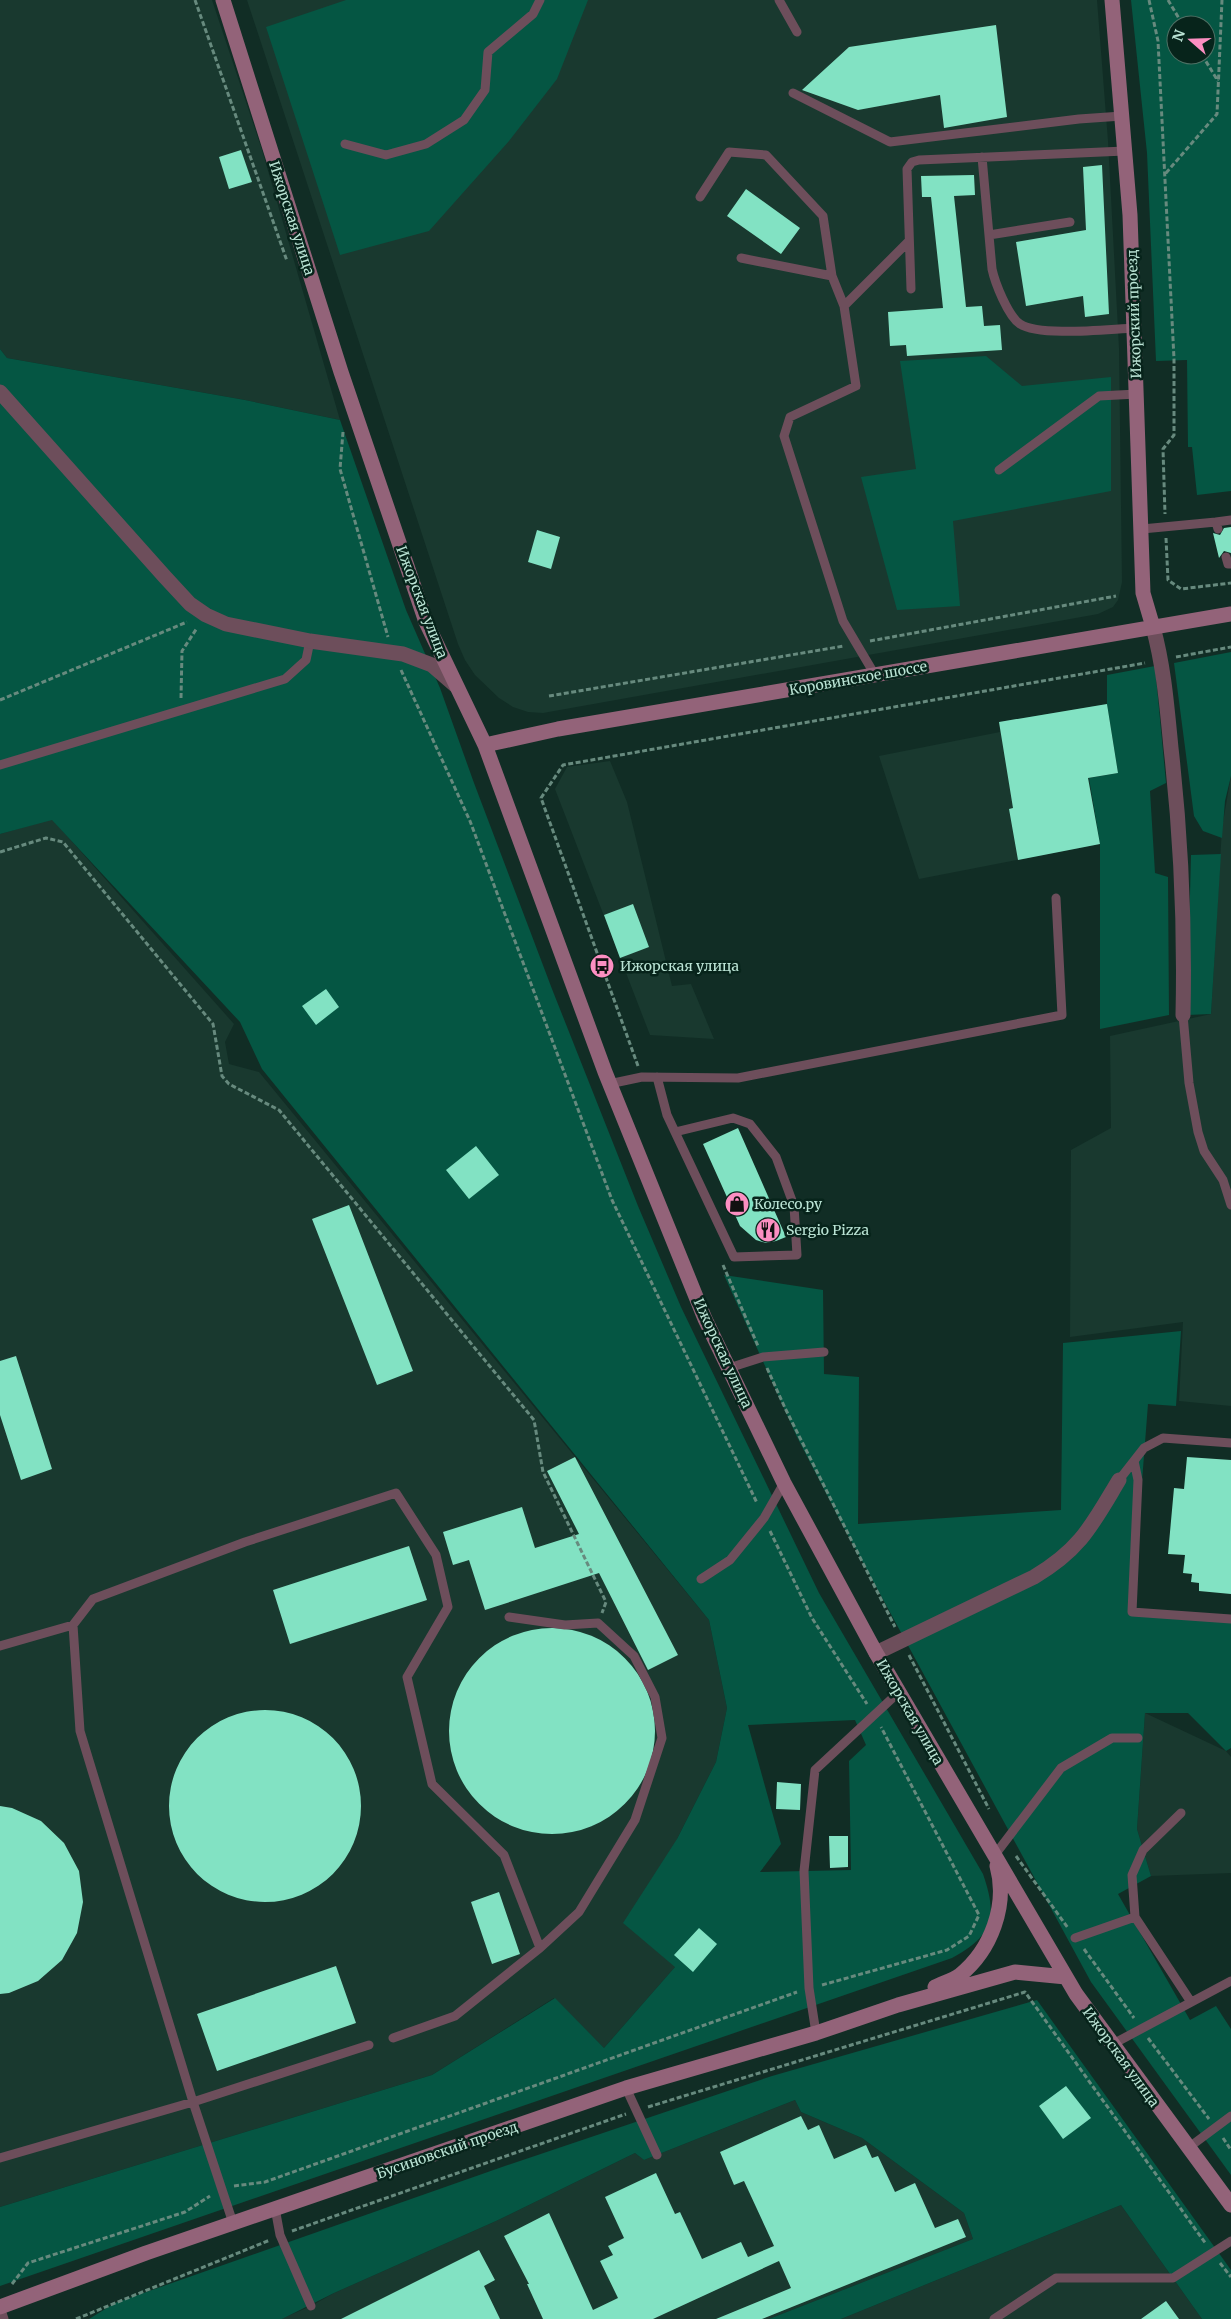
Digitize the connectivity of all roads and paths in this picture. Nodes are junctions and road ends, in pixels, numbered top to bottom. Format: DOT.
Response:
graph roads {
  1 [pos="195,0"];
  2 [pos="223,0"];
  3 [pos="540,0"];
  4 [pos="779,0"];
  5 [pos="1112,0"];
  6 [pos="1149,0"];
  7 [pos="1168,0"];
  8 [pos="1222,0"];
  9 [pos="1178,15"];
  10 [pos="797,32"];
  11 [pos="1209,65"];
  12 [pos="1219,81"];
  13 [pos="793,93"];
  14 [pos="1122,116"];
  15 [pos="346,144"];
  16 [pos="1125,151"];
  17 [pos="982,157"];
  18 [pos="1165,173"];
  19 [pos="700,197"];
  20 [pos="1070,222"];
  21 [pos="989,235"];
  22 [pos="909,241"];
  23 [pos="741,258"];
  24 [pos="288,264"];
  25 [pos="832,276"];
  26 [pos="912,289"];
  27 [pos="844,306"];
  28 [pos="1135,328"];
  29 [pos="0,392"];
  30 [pos="1136,394"];
  31 [pos="343,431"];
  32 [pos="999,470"];
  33 [pos="1231,520"];
  34 [pos="1165,528"];
  35 [pos="1142,529"];
  36 [pos="1231,583"];
  37 [pos="1116,596"];
  38 [pos="1231,614"];
  39 [pos="206,615"];
  40 [pos="1153,627"];
  41 [pos="310,641"];
  42 [pos="858,644"];
  43 [pos="1231,647"];
  44 [pos="393,652"];
  45 [pos="1162,660"];
  46 [pos="875,675"];
  47 [pos="455,685"];
  48 [pos="549,696"];
  49 [pos="0,700"];
  50 [pos="180,711"];
  51 [pos="485,745"];
  52 [pos="0,765"];
  53 [pos="0,852"];
  54 [pos="1056,898"];
  55 [pos="1183,1015"];
  56 [pos="642,1077"];
  57 [pos="657,1077"];
  58 [pos="610,1084"];
  59 [pos="675,1132"];
  60 [pos="1231,1205"];
  61 [pos="720,1257"];
  62 [pos="824,1352"];
  63 [pos="763,1357"];
  64 [pos="729,1368"];
  65 [pos="1231,1443"];
  66 [pos="1134,1461"];
  67 [pos="1119,1480"];
  68 [pos="784,1483"];
  69 [pos="764,1518"];
  70 [pos="701,1580"];
  71 [pos="510,1617"];
  72 [pos="1231,1620"];
  73 [pos="598,1623"];
  74 [pos="73,1625"];
  75 [pos="902,1641"];
  76 [pos="0,1646"];
  77 [pos="876,1653"];
  78 [pos="898,1692"];
  79 [pos="874,1715"];
  80 [pos="1138,1738"];
  81 [pos="1182,1813"];
  82 [pos="992,1815"];
  83 [pos="1005,1841"];
  84 [pos="994,1856"];
  85 [pos="1135,1917"];
  86 [pos="1076,1938"];
  87 [pos="540,1948"];
  88 [pos="1066,1978"];
  89 [pos="1231,1981"];
  90 [pos="809,1988"];
  91 [pos="1192,2002"];
  92 [pos="898,2005"];
  93 [pos="1142,2028"];
  94 [pos="816,2034"];
  95 [pos="393,2038"];
  96 [pos="370,2045"];
  97 [pos="1111,2045"];
  98 [pos="626,2088"];
  99 [pos="193,2102"];
  100 [pos="636,2111"];
  101 [pos="1231,2116"];
  102 [pos="1215,2128"];
  103 [pos="1188,2148"];
  104 [pos="1231,2150"];
  105 [pos="657,2155"];
  106 [pos="0,2158"];
  107 [pos="223,2188"];
  108 [pos="1231,2205"];
  109 [pos="275,2208"];
  110 [pos="233,2223"];
  111 [pos="280,2236"];
  112 [pos="1231,2241"];
  113 [pos="1212,2253"];
  114 [pos="1231,2277"];
  115 [pos="7,2286"];
  116 [pos="311,2306"];
  117 [pos="0,2307"];
  118 [pos="4,2319"];
  119 [pos="76,2319"];
  120 [pos="994,2319"];
  1 -- 24 [label="path"];
  2 -- 47 [label="main road, Ижорская улица"];
  3 -- 15 [label="lane"];
  4 -- 10 [label="lane"];
  5 -- 14 [label="main road, Ижорский проезд"];
  6 -- 18 [label="path"];
  7 -- 9 [label="path"];
  8 -- 12 [label="path"];
  11 -- 12 [label="path"];
  12 -- 18 [label="path"];
  13 -- 14 [label="lane"];
  14 -- 16 [label="main road, Ижорский проезд"];
  16 -- 17 [label="lane"];
  16 -- 28 [label="main road, Ижорский проезд"];
  17 -- 21 [label="lane"];
  17 -- 22 [label="lane"];
  18 -- 34 [label="path"];
  19 -- 25 [label="lane"];
  20 -- 21 [label="lane"];
  21 -- 28 [label="lane"];
  22 -- 26 [label="lane"];
  22 -- 27 [label="lane"];
  23 -- 25 [label="lane"];
  25 -- 27 [label="lane"];
  27 -- 42 [label="lane"];
  28 -- 30 [label="main road, Ижорский проезд"];
  29 -- 39 [label="street"];
  30 -- 32 [label="lane"];
  30 -- 35 [label="main road, Ижорский проезд"];
  31 -- 44 [label="path"];
  33 -- 34 [label="lane"];
  34 -- 35 [label="lane"];
  34 -- 36 [label="path"];
  35 -- 40 [label="main road, Ижорский проезд"];
  37 -- 42 [label="path"];
  38 -- 40 [label="main road, Коровинское шоссе"];
  39 -- 41 [label="street"];
  39 -- 49 [label="path"];
  39 -- 50 [label="path"];
  40 -- 45 [label="street"];
  40 -- 46 [label="main road, Коровинское шоссе"];
  41 -- 44 [label="street"];
  41 -- 50 [label="lane"];
  42 -- 46 [label="lane"];
  42 -- 48 [label="path"];
  43 -- 45 [label="path"];
  44 -- 47 [label="street"];
  44 -- 69 [label="path"];
  45 -- 55 [label="street"];
  45 -- 56 [label="path"];
  46 -- 51 [label="main road, Коровинское шоссе"];
  47 -- 51 [label="main road, Ижорская улица"];
  50 -- 52 [label="lane"];
  51 -- 58 [label="main road, Ижорская улица"];
  53 -- 73 [label="path"];
  54 -- 57 [label="lane"];
  55 -- 60 [label="lane"];
  56 -- 57 [label="lane"];
  56 -- 58 [label="lane"];
  57 -- 59 [label="lane"];
  58 -- 64 [label="main road, Ижорская улица"];
  59 -- 59 [label="lane"];
  61 -- 63 [label="path"];
  62 -- 63 [label="lane"];
  63 -- 64 [label="lane"];
  63 -- 75 [label="path"];
  64 -- 68 [label="main road, Ижорская улица"];
  65 -- 66 [label="lane"];
  66 -- 67 [label="lane"];
  66 -- 72 [label="lane"];
  67 -- 75 [label="street"];
  68 -- 69 [label="lane"];
  68 -- 77 [label="main road, Ижорская улица"];
  69 -- 70 [label="lane"];
  69 -- 79 [label="path"];
  71 -- 73 [label="lane"];
  73 -- 87 [label="lane"];
  74 -- 76 [label="lane"];
  74 -- 87 [label="lane"];
  74 -- 99 [label="lane"];
  75 -- 77 [label="street"];
  75 -- 82 [label="path"];
  77 -- 78 [label="main road, Ижорская улица"];
  78 -- 79 [label="lane"];
  78 -- 84 [label="main road, Ижорская улица"];
  79 -- 90 [label="lane"];
  79 -- 90 [label="path"];
  80 -- 83 [label="lane"];
  81 -- 85 [label="lane"];
  83 -- 84 [label="lane"];
  83 -- 86 [label="path"];
  84 -- 88 [label="main road, Ижорская улица"];
  84 -- 92 [label="main road"];
  85 -- 86 [label="lane"];
  85 -- 91 [label="lane"];
  86 -- 93 [label="path"];
  87 -- 95 [label="lane"];
  88 -- 92 [label="main road"];
  88 -- 97 [label="main road, Ижорская улица"];
  89 -- 91 [label="lane"];
  90 -- 94 [label="lane"];
  90 -- 107 [label="path"];
  91 -- 93 [label="lane"];
  92 -- 94 [label="main road, Бусиновский проезд"];
  93 -- 97 [label="lane"];
  93 -- 102 [label="path"];
  94 -- 98 [label="main road, Бусиновский проезд"];
  96 -- 99 [label="lane"];
  97 -- 103 [label="main road, Ижорская улица"];
  98 -- 100 [label="lane"];
  98 -- 109 [label="main road, Бусиновский проезд"];
  99 -- 106 [label="lane"];
  99 -- 107 [label="lane"];
  100 -- 105 [label="lane"];
  100 -- 111 [label="path"];
  100 -- 113 [label="path"];
  101 -- 102 [label="lane"];
  102 -- 103 [label="lane"];
  102 -- 104 [label="path"];
  103 -- 108 [label="main road, Ижорская улица"];
  107 -- 110 [label="lane"];
  107 -- 115 [label="path"];
  109 -- 110 [label="main road, Бусиновский проезд"];
  109 -- 111 [label="lane"];
  110 -- 117 [label="main road, Бусиновский проезд"];
  111 -- 116 [label="lane"];
  111 -- 119 [label="path"];
  112 -- 113 [label="lane"];
  113 -- 114 [label="path"];
  113 -- 120 [label="lane"];
  117 -- 118 [label="lane"];
}
